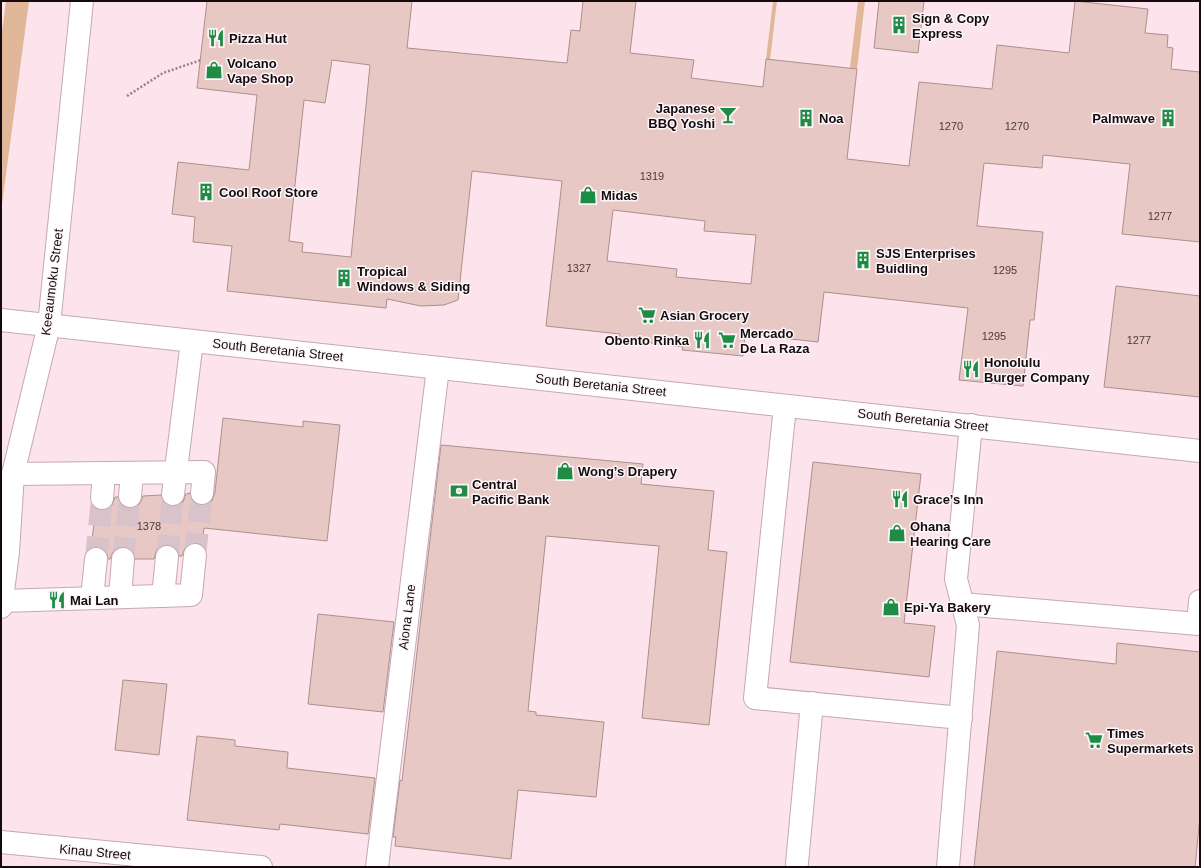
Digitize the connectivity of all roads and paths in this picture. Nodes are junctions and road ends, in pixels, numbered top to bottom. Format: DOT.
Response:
graph roads {
  1 [pos="82,1"];
  2 [pos="201,60"];
  3 [pos="127,96"];
  4 [pos="1,320"];
  5 [pos="49,326"];
  6 [pos="192,341"];
  7 [pos="438,368"];
  8 [pos="785,406"];
  9 [pos="971,425"];
  10 [pos="1200,451"];
  11 [pos="176,472"];
  12 [pos="132,473"];
  13 [pos="13,474"];
  14 [pos="104,474"];
  15 [pos="202,493"];
  16 [pos="174,494"];
  17 [pos="130,496"];
  18 [pos="102,498"];
  19 [pos="195,555"];
  20 [pos="167,557"];
  21 [pos="96,559"];
  22 [pos="123,559"];
  23 [pos="163,596"];
  24 [pos="120,597"];
  25 [pos="92,598"];
  26 [pos="1200,601"];
  27 [pos="1,604"];
  28 [pos="962,604"];
  29 [pos="812,703"];
  30 [pos="961,718"];
  31 [pos="1,842"];
  32 [pos="797,863"];
  33 [pos="261,867"];
  34 [pos="377,867"];
  35 [pos="948,867"];
  1 -- 5 [label="main road, Keeaumoku Street"];
  2 -- 3 [label="path"];
  4 -- 5 [label="main road, South Beretania Street"];
  5 -- 6 [label="main road, South Beretania Street"];
  5 -- 13 [label="main road, Keeaumoku Street"];
  6 -- 7 [label="main road, South Beretania Street"];
  6 -- 11 [label="main road"];
  7 -- 8 [label="main road, South Beretania Street"];
  7 -- 34 [label="main road, Aiona Lane"];
  8 -- 9 [label="main road, South Beretania Street"];
  8 -- 29 [label="main road"];
  9 -- 10 [label="main road, South Beretania Street"];
  9 -- 28 [label="main road"];
  11 -- 12 [label="main road"];
  11 -- 15 [label="main road"];
  11 -- 16 [label="main road"];
  12 -- 14 [label="main road"];
  12 -- 17 [label="main road"];
  13 -- 14 [label="main road"];
  13 -- 27 [label="main road, Keeaumoku Street"];
  14 -- 18 [label="main road"];
  19 -- 23 [label="main road"];
  20 -- 23 [label="main road"];
  21 -- 25 [label="main road"];
  22 -- 24 [label="main road"];
  23 -- 24 [label="main road"];
  24 -- 25 [label="main road"];
  25 -- 27 [label="main road"];
  26 -- 28 [label="main road"];
  28 -- 30 [label="main road"];
  29 -- 30 [label="main road"];
  29 -- 32 [label="main road"];
  30 -- 35 [label="main road"];
  31 -- 33 [label="main road, Kinau Street"];
}
